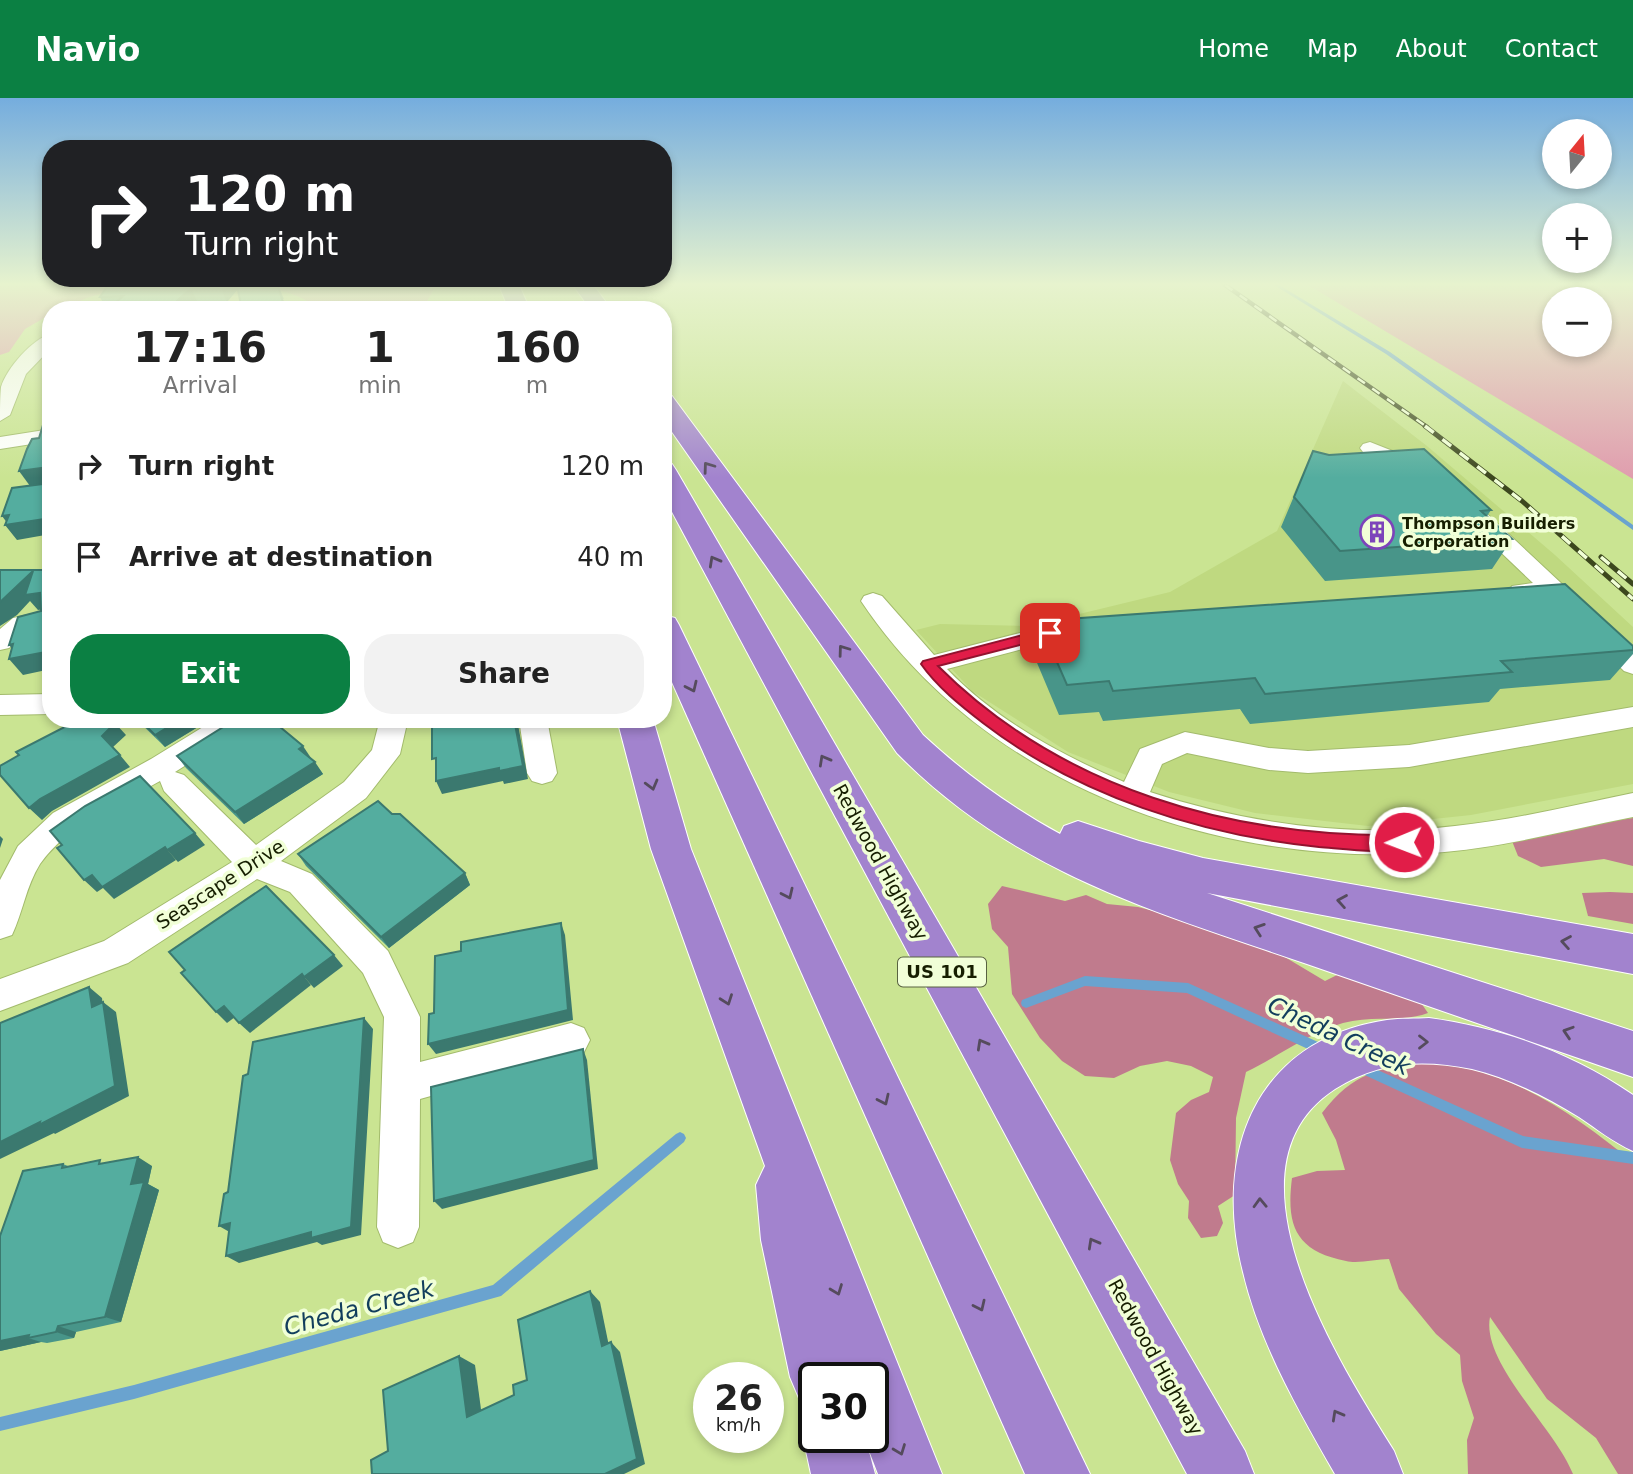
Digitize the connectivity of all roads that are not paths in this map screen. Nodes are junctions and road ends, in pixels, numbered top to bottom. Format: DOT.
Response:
graph roads {
  1 [pos="39,349"];
  2 [pos="672,414"];
  3 [pos="0,415"];
  4 [pos="42,436"];
  5 [pos="0,443"];
  6 [pos="1370,448"];
  7 [pos="1438,481"];
  8 [pos="672,486"];
  9 [pos="1457,499"];
  10 [pos="1553,589"];
  11 [pos="1499,593"];
  12 [pos="873,601"];
  13 [pos="42,604"];
  14 [pos="42,620"];
  15 [pos="22,624"];
  16 [pos="1102,624"];
  17 [pos="0,642"];
  18 [pos="672,644"];
  19 [pos="928,664"];
  20 [pos="1633,665"];
  21 [pos="42,704"];
  22 [pos="0,705"];
  23 [pos="883,705"];
  24 [pos="1629,722"];
  25 [pos="223,728"];
  26 [pos="392,728"];
  27 [pos="534,728"];
  28 [pos="637,728"];
  29 [pos="542,773"];
  30 [pos="174,783"];
  31 [pos="1133,797"];
  32 [pos="1633,805"];
  33 [pos="254,864"];
  34 [pos="0,925"];
  35 [pos="1633,954"];
  36 [pos="0,995"];
  37 [pos="571,1040"];
  38 [pos="1633,1054"];
  39 [pos="402,1085"];
  40 [pos="1633,1125"];
  41 [pos="777,1135"];
  42 [pos="398,1227"];
  43 [pos="817,1362"];
  44 [pos="865,1362"];
  45 [pos="889,1422"];
  46 [pos="838,1453"];
  47 [pos="843,1474"];
  48 [pos="910,1474"];
  49 [pos="1058,1474"];
  50 [pos="1222,1474"];
  51 [pos="1371,1474"];
  1 -- 3 [label="street"];
  23 -- 2 [label="highway, one-way"];
  4 -- 5 [label="street"];
  6 -- 7 [label="street"];
  50 -- 8 [label="highway, Redwood Highway / US 101, one-way"];
  9 -- 10 [label="street"];
  10 -- 11 [label="street"];
  10 -- 20 [label="street"];
  12 -- 19 [label="street"];
  13 -- 15 [label="street"];
  14 -- 15 [label="street"];
  15 -- 17 [label="street"];
  16 -- 19 [label="street"];
  18 -- 49 [label="highway, one-way"];
  19 -- 31 [label="street"];
  21 -- 22 [label="street"];
  35 -- 23 [label="highway, one-way"];
  38 -- 23 [label="highway, one-way"];
  24 -- 31 [label="street"];
  25 -- 34 [label="street"];
  26 -- 33 [label="street, Seascape Drive"];
  27 -- 29 [label="street"];
  28 -- 41 [label="highway, one-way"];
  30 -- 33 [label="street"];
  31 -- 32 [label="street"];
  33 -- 36 [label="street, Seascape Drive"];
  33 -- 39 [label="street"];
  37 -- 39 [label="street"];
  39 -- 42 [label="street"];
  51 -- 40 [label="highway, one-way"];
  41 -- 43 [label="highway"];
  41 -- 44 [label="highway, one-way"];
  45 -- 48 [label="highway, one-way"];
  46 -- 47 [label="highway"];
}
